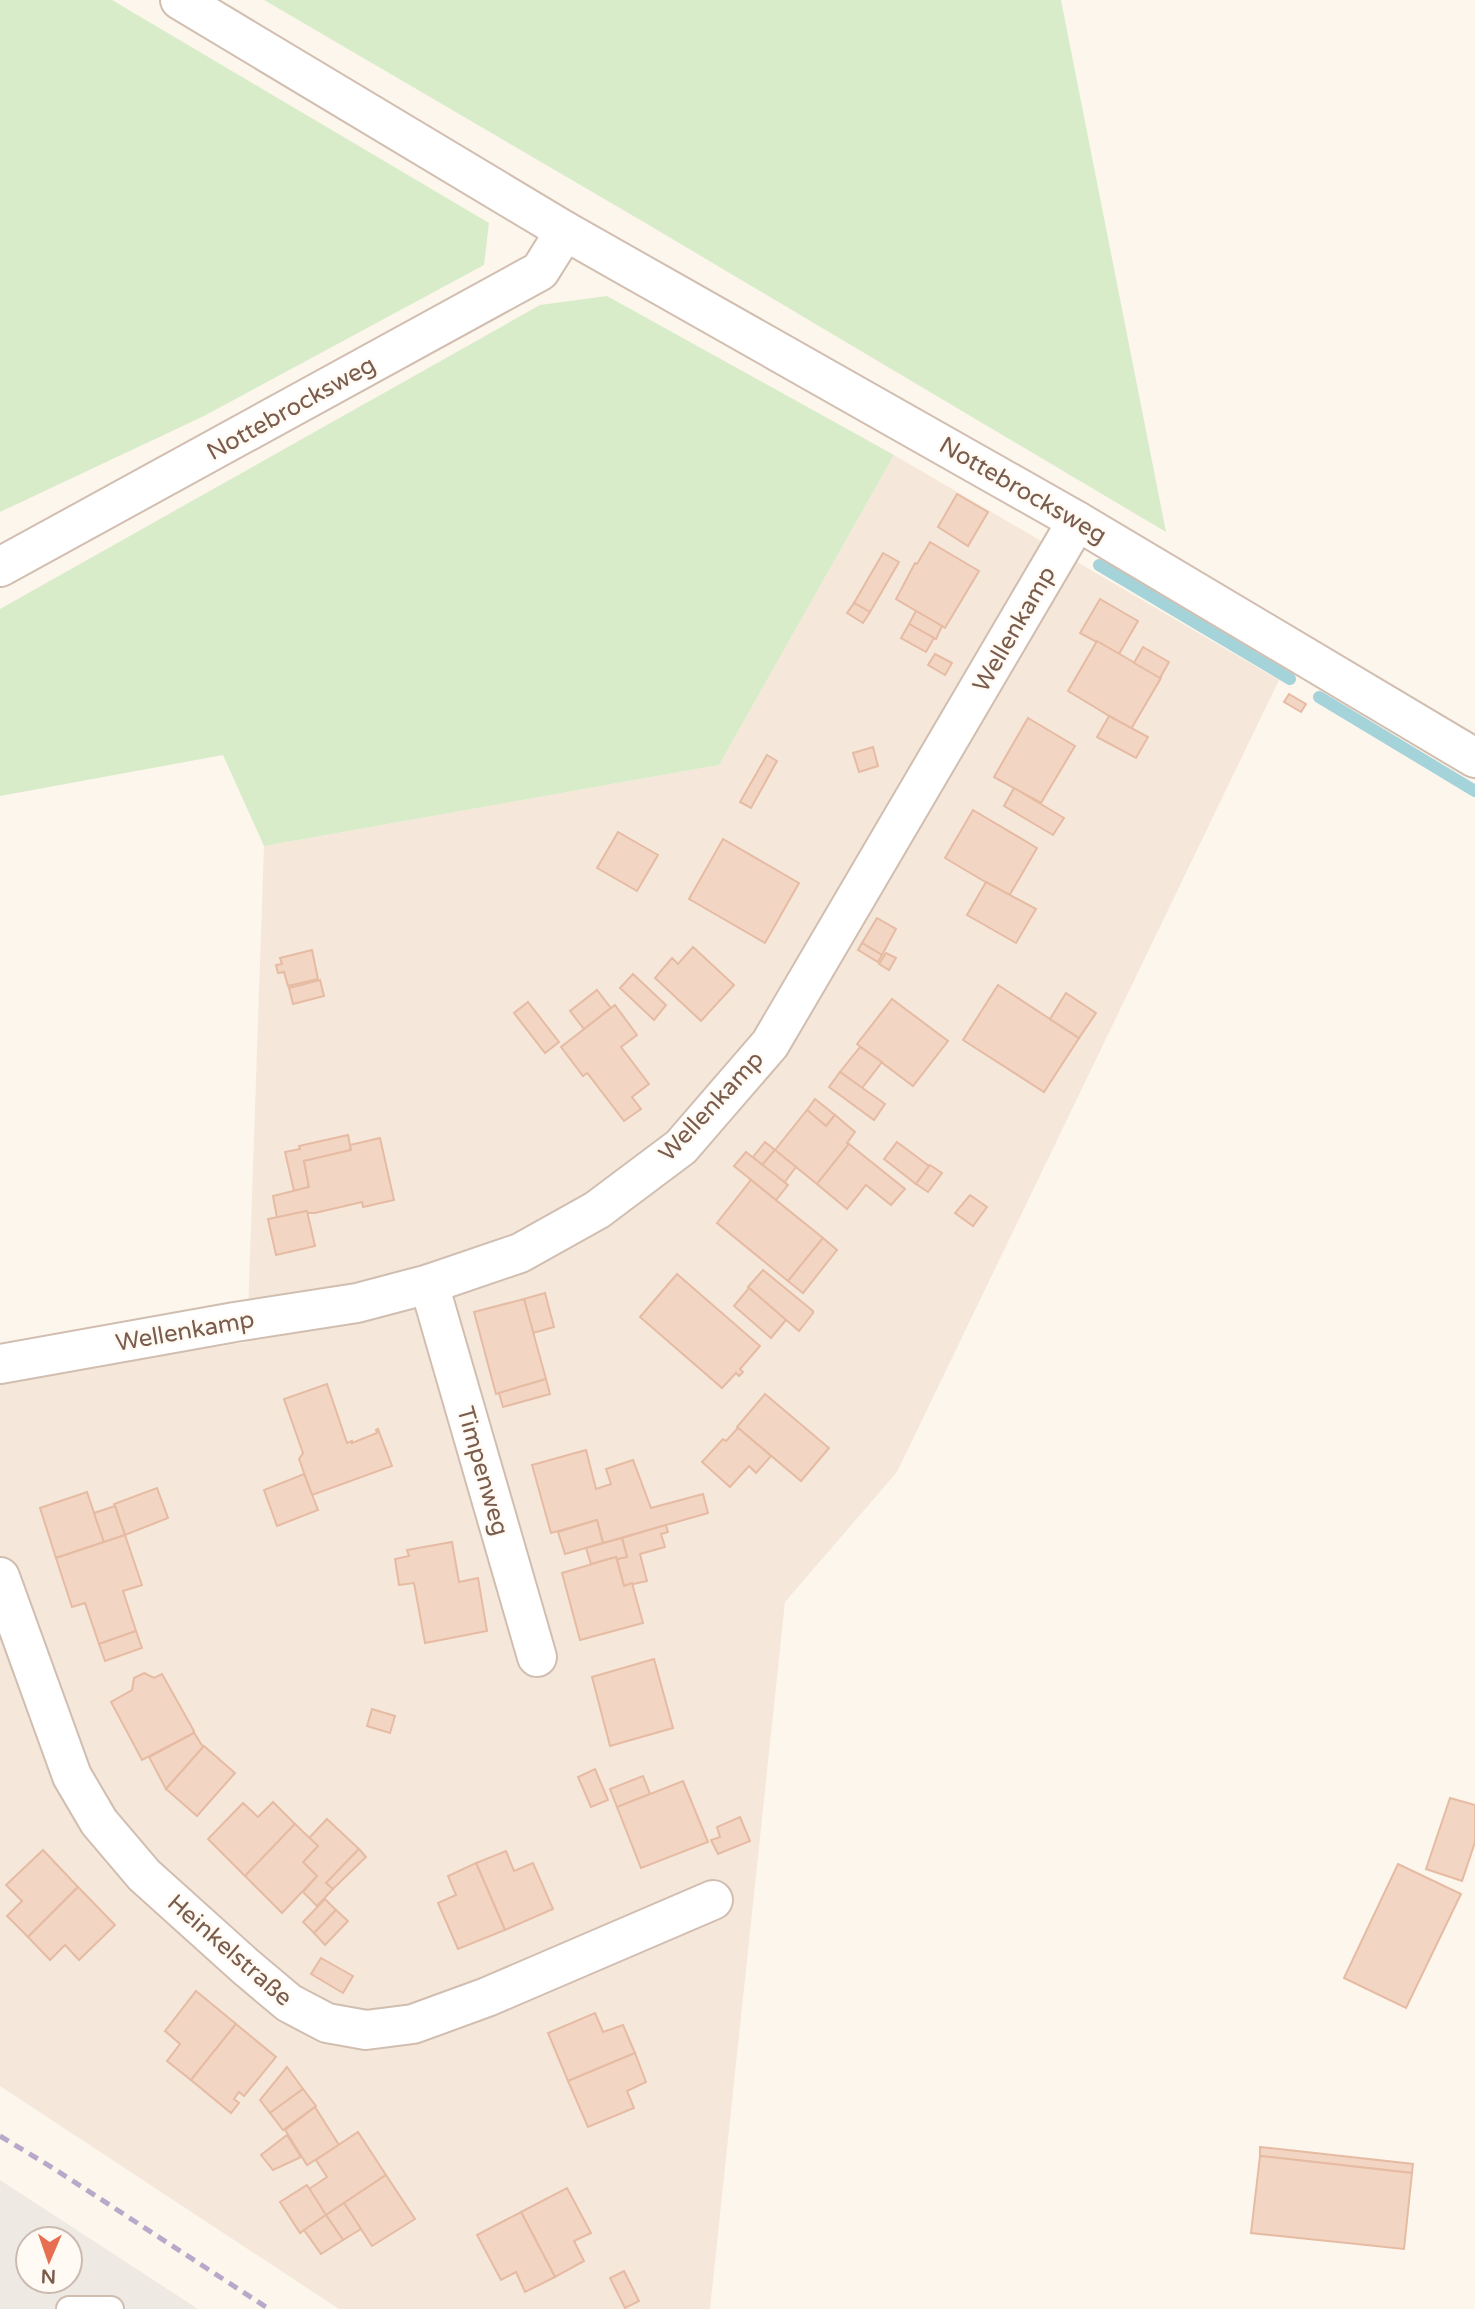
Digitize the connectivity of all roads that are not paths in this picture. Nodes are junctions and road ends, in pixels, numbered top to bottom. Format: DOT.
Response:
graph roads {
  1 [pos="180,0"];
  2 [pos="565,231"];
  3 [pos="1077,521"];
  4 [pos="0,567"];
  5 [pos="1475,758"];
  6 [pos="429,1284"];
  7 [pos="0,1364"];
  8 [pos="0,1577"];
  9 [pos="537,1657"];
  10 [pos="713,1900"];
  11 [pos="69,2309"];
  12 [pos="111,2309"];
  1 -- 2 [label="street, Nottebrocksweg"];
  2 -- 3 [label="street, Nottebrocksweg"];
  2 -- 4 [label="street, Nottebrocksweg"];
  3 -- 5 [label="street, Nottebrocksweg"];
  3 -- 6 [label="street, Wellenkamp"];
  6 -- 7 [label="street, Wellenkamp"];
  6 -- 9 [label="street, Timpenweg"];
  8 -- 10 [label="street, Heinkelstraße"];
  11 -- 12 [label="lane"];
}
